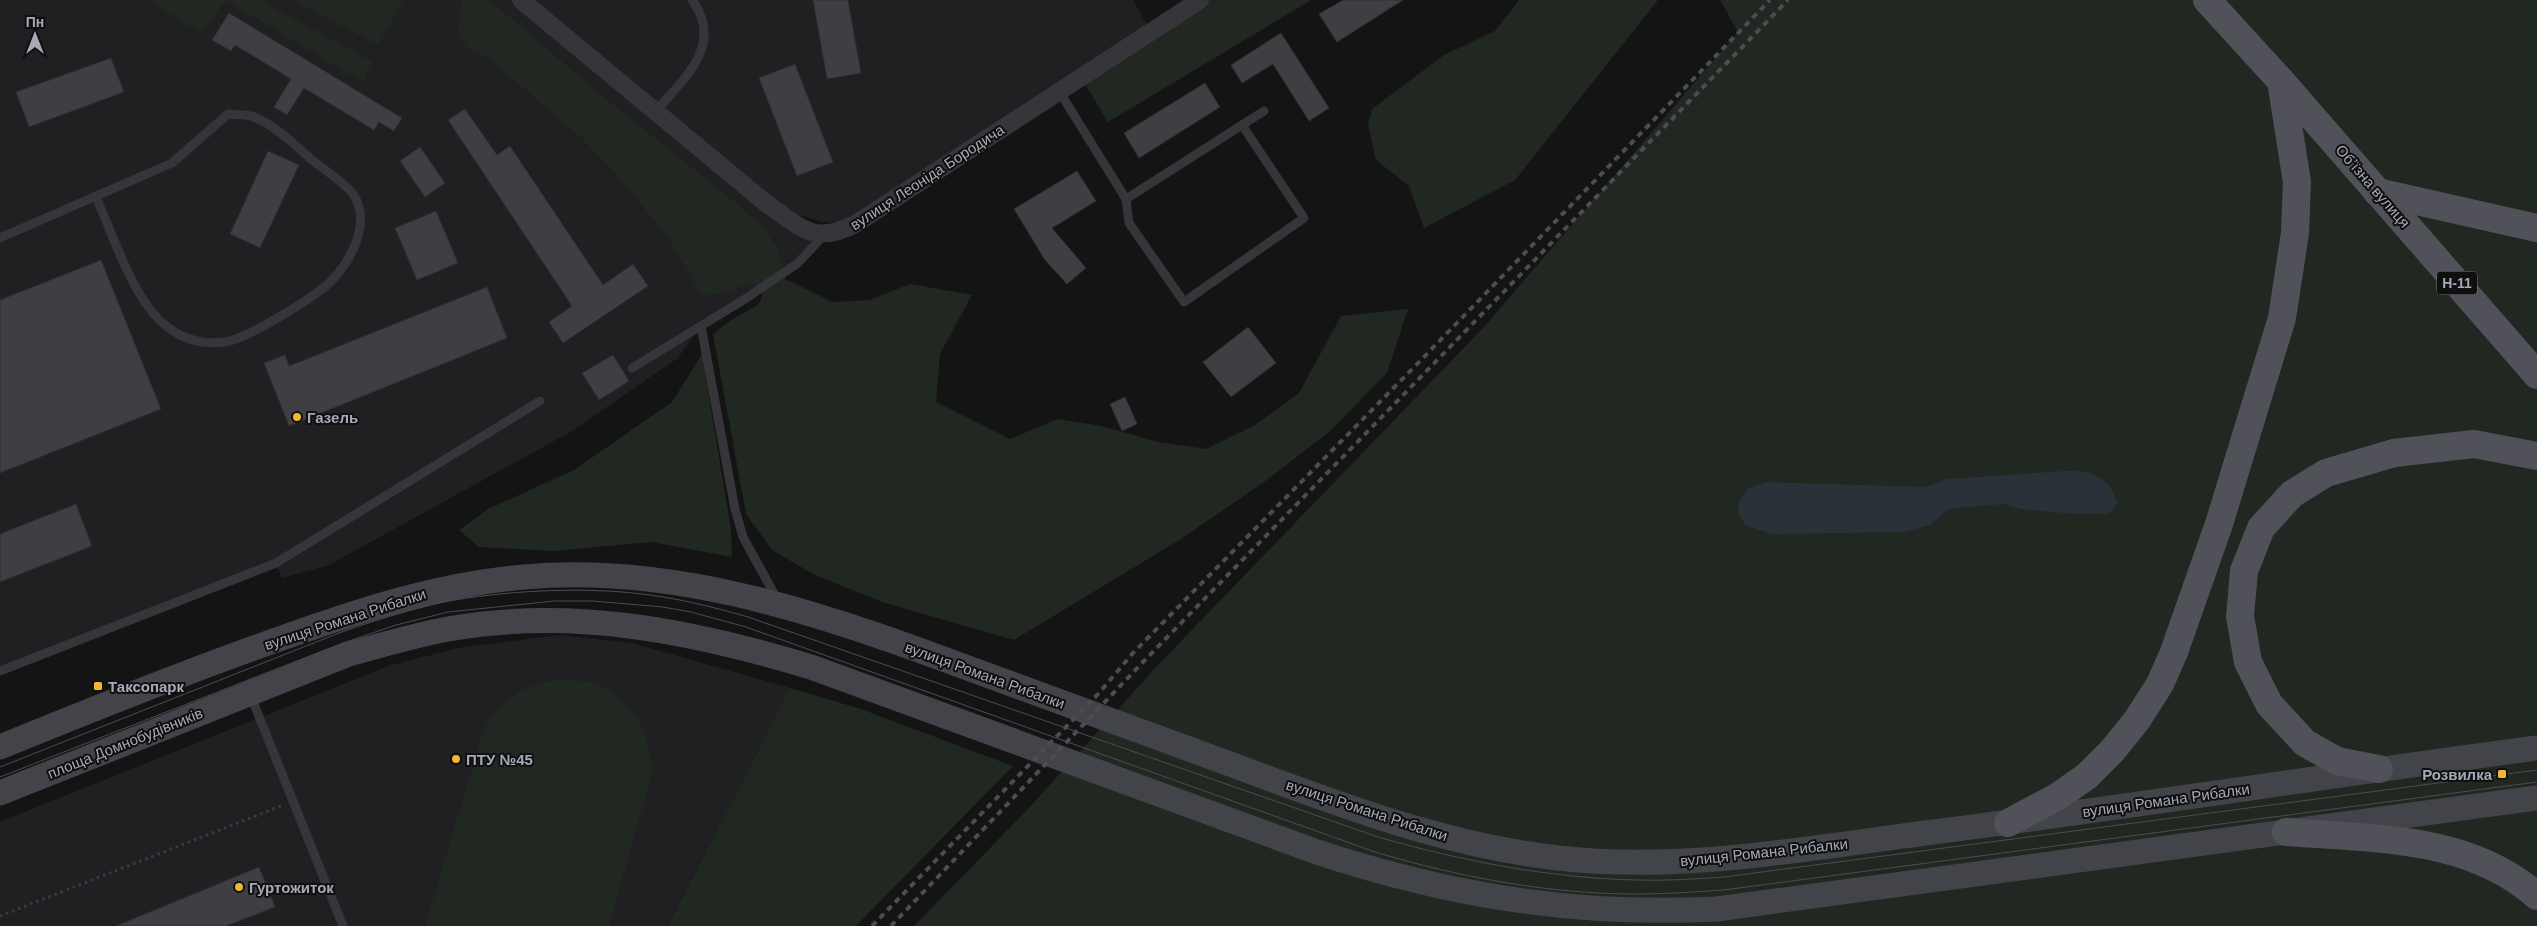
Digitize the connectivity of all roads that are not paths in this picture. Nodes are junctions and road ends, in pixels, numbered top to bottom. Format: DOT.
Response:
graph roads {
  1 [pos="520,0"];
  2 [pos="692,0"];
  3 [pos="1200,0"];
  4 [pos="2207,0"];
  5 [pos="2281,81"];
  6 [pos="1059,90"];
  7 [pos="656,111"];
  8 [pos="1264,111"];
  9 [pos="1242,125"];
  10 [pos="2377,192"];
  11 [pos="96,197"];
  12 [pos="1126,199"];
  13 [pos="2537,228"];
  14 [pos="824,235"];
  15 [pos="0,238"];
  16 [pos="701,326"];
  17 [pos="632,368"];
  18 [pos="2537,375"];
  19 [pos="540,401"];
  20 [pos="2537,456"];
  21 [pos="781,606"];
  22 [pos="0,670"];
  23 [pos="250,693"];
  24 [pos="0,747"];
  25 [pos="2537,748"];
  26 [pos="2379,769"];
  27 [pos="0,793"];
  28 [pos="2537,798"];
  29 [pos="2008,822"];
  30 [pos="2286,832"];
  31 [pos="2537,896"];
  32 [pos="343,926"];
  1 -- 7 [label="street"];
  2 -- 7 [label="lane"];
  3 -- 6 [label="street, вулиця Леоніда Бородича"];
  4 -- 5 [label="main road, Обʼїзна вулиця / Н-11"];
  5 -- 10 [label="main road, Обʼїзна вулиця / Н-11"];
  5 -- 29 [label="main road"];
  6 -- 12 [label="lane"];
  6 -- 14 [label="street, вулиця Леоніда Бородича"];
  7 -- 14 [label="street"];
  8 -- 9 [label="lane"];
  9 -- 12 [label="lane"];
  9 -- 12 [label="lane"];
  10 -- 13 [label="main road"];
  10 -- 18 [label="main road, Обʼїзна вулиця / Н-11"];
  11 -- 11 [label="lane"];
  11 -- 15 [label="lane"];
  14 -- 16 [label="lane"];
  16 -- 17 [label="lane"];
  16 -- 21 [label="lane"];
  19 -- 22 [label="lane"];
  20 -- 26 [label="main road"];
  21 -- 24 [label="main road, вулиця Романа Рибалки"];
  21 -- 29 [label="main road, вулиця Романа Рибалки"];
  23 -- 27 [label="main road, площа Домнобудівників"];
  23 -- 30 [label="main road"];
  23 -- 32 [label="lane"];
  25 -- 26 [label="main road, вулиця Романа Рибалки"];
  26 -- 29 [label="main road, вулиця Романа Рибалки"];
  28 -- 30 [label="main road"];
  30 -- 31 [label="main road"];
}
